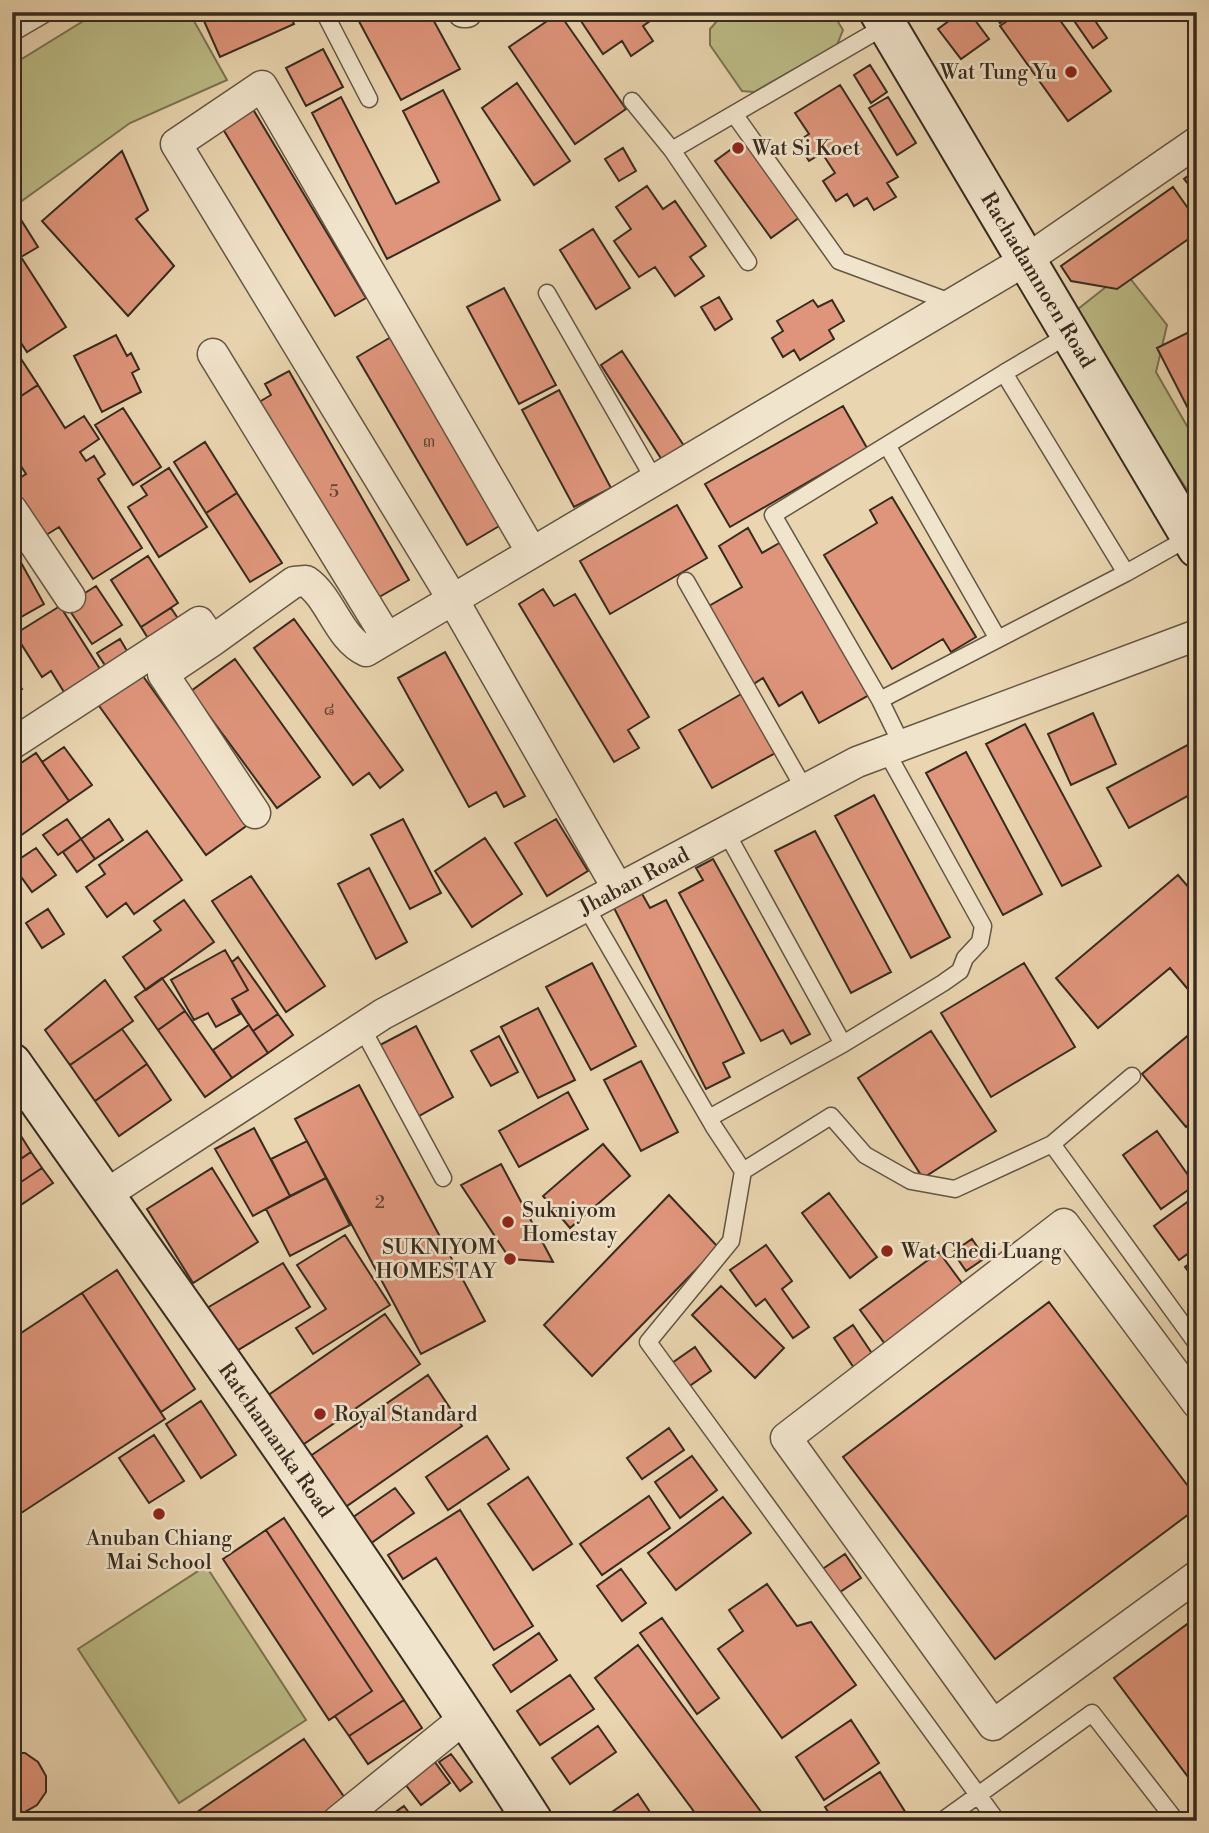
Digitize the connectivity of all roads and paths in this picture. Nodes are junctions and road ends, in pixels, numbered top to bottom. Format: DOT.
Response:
graph roads {
  1 [pos="48,12"];
  2 [pos="324,12"];
  3 [pos="883,19"];
  4 [pos="12,33"];
  5 [pos="369,99"];
  6 [pos="632,101"];
  7 [pos="734,114"];
  8 [pos="1197,142"];
  9 [pos="672,150"];
  10 [pos="1026,260"];
  11 [pos="748,262"];
  12 [pos="547,293"];
  13 [pos="953,303"];
  14 [pos="1070,334"];
  15 [pos="213,354"];
  16 [pos="1004,373"];
  17 [pos="887,444"];
  18 [pos="654,479"];
  19 [pos="17,525"];
  20 [pos="1194,542"];
  21 [pos="531,551"];
  22 [pos="1126,573"];
  23 [pos="686,581"];
  24 [pos="70,597"];
  25 [pos="452,597"];
  26 [pos="1197,635"];
  27 [pos="387,638"];
  28 [pos="998,639"];
  29 [pos="212,640"];
  30 [pos="880,700"];
  31 [pos="12,744"];
  32 [pos="894,748"];
  33 [pos="805,790"];
  34 [pos="255,813"];
  35 [pos="726,832"];
  36 [pos="618,889"];
  37 [pos="586,906"];
  38 [pos="362,1028"];
  39 [pos="843,1044"];
  40 [pos="12,1063"];
  41 [pos="1132,1076"];
  42 [pos="709,1118"];
  43 [pos="1052,1144"];
  44 [pos="743,1171"];
  45 [pos="443,1178"];
  46 [pos="105,1195"];
  47 [pos="1197,1344"];
  48 [pos="1197,1403"];
  49 [pos="1197,1576"];
  50 [pos="466,1717"];
  51 [pos="978,1795"];
  52 [pos="338,1821"];
  53 [pos="533,1821"];
  54 [pos="942,1821"];
  55 [pos="997,1821"];
  56 [pos="1175,1821"];
  1 -- 4 [label="lane"];
  2 -- 5 [label="lane"];
  3 -- 7 [label="lane"];
  3 -- 10 [label="street, Rachadamnoen Road"];
  6 -- 9 [label="lane"];
  7 -- 9 [label="lane"];
  7 -- 13 [label="lane"];
  8 -- 10 [label="street"];
  9 -- 11 [label="lane"];
  10 -- 13 [label="street"];
  10 -- 14 [label="street, Rachadamnoen Road"];
  12 -- 18 [label="lane"];
  13 -- 18 [label="street"];
  14 -- 16 [label="lane"];
  14 -- 20 [label="street, Rachadamnoen Road"];
  15 -- 27 [label="street"];
  16 -- 17 [label="lane"];
  16 -- 22 [label="lane"];
  17 -- 28 [label="lane"];
  17 -- 30 [label="lane"];
  18 -- 21 [label="street"];
  19 -- 24 [label="street"];
  20 -- 22 [label="lane"];
  21 -- 25 [label="street"];
  21 -- 25 [label="street"];
  22 -- 28 [label="lane"];
  23 -- 33 [label="lane"];
  25 -- 27 [label="street"];
  25 -- 36 [label="street"];
  26 -- 32 [label="street, Jhaban Road"];
  27 -- 29 [label="street"];
  28 -- 30 [label="lane"];
  29 -- 31 [label="street"];
  29 -- 34 [label="street"];
  30 -- 32 [label="lane"];
  32 -- 33 [label="street, Jhaban Road"];
  32 -- 39 [label="lane"];
  33 -- 35 [label="street, Jhaban Road"];
  35 -- 36 [label="street, Jhaban Road"];
  35 -- 39 [label="lane"];
  36 -- 37 [label="street, Jhaban Road"];
  37 -- 38 [label="street, Jhaban Road"];
  37 -- 42 [label="lane"];
  38 -- 45 [label="lane"];
  38 -- 46 [label="street, Jhaban Road"];
  39 -- 42 [label="lane"];
  40 -- 46 [label="street, Ratchamanka Road"];
  41 -- 43 [label="lane"];
  42 -- 44 [label="lane"];
  43 -- 44 [label="lane"];
  43 -- 47 [label="lane"];
  44 -- 51 [label="lane"];
  46 -- 50 [label="street, Ratchamanka Road"];
  48 -- 49 [label="street"];
  50 -- 52 [label="street"];
  50 -- 53 [label="street, Ratchamanka Road"];
  51 -- 54 [label="lane"];
  51 -- 55 [label="lane"];
  51 -- 56 [label="lane"];
}
